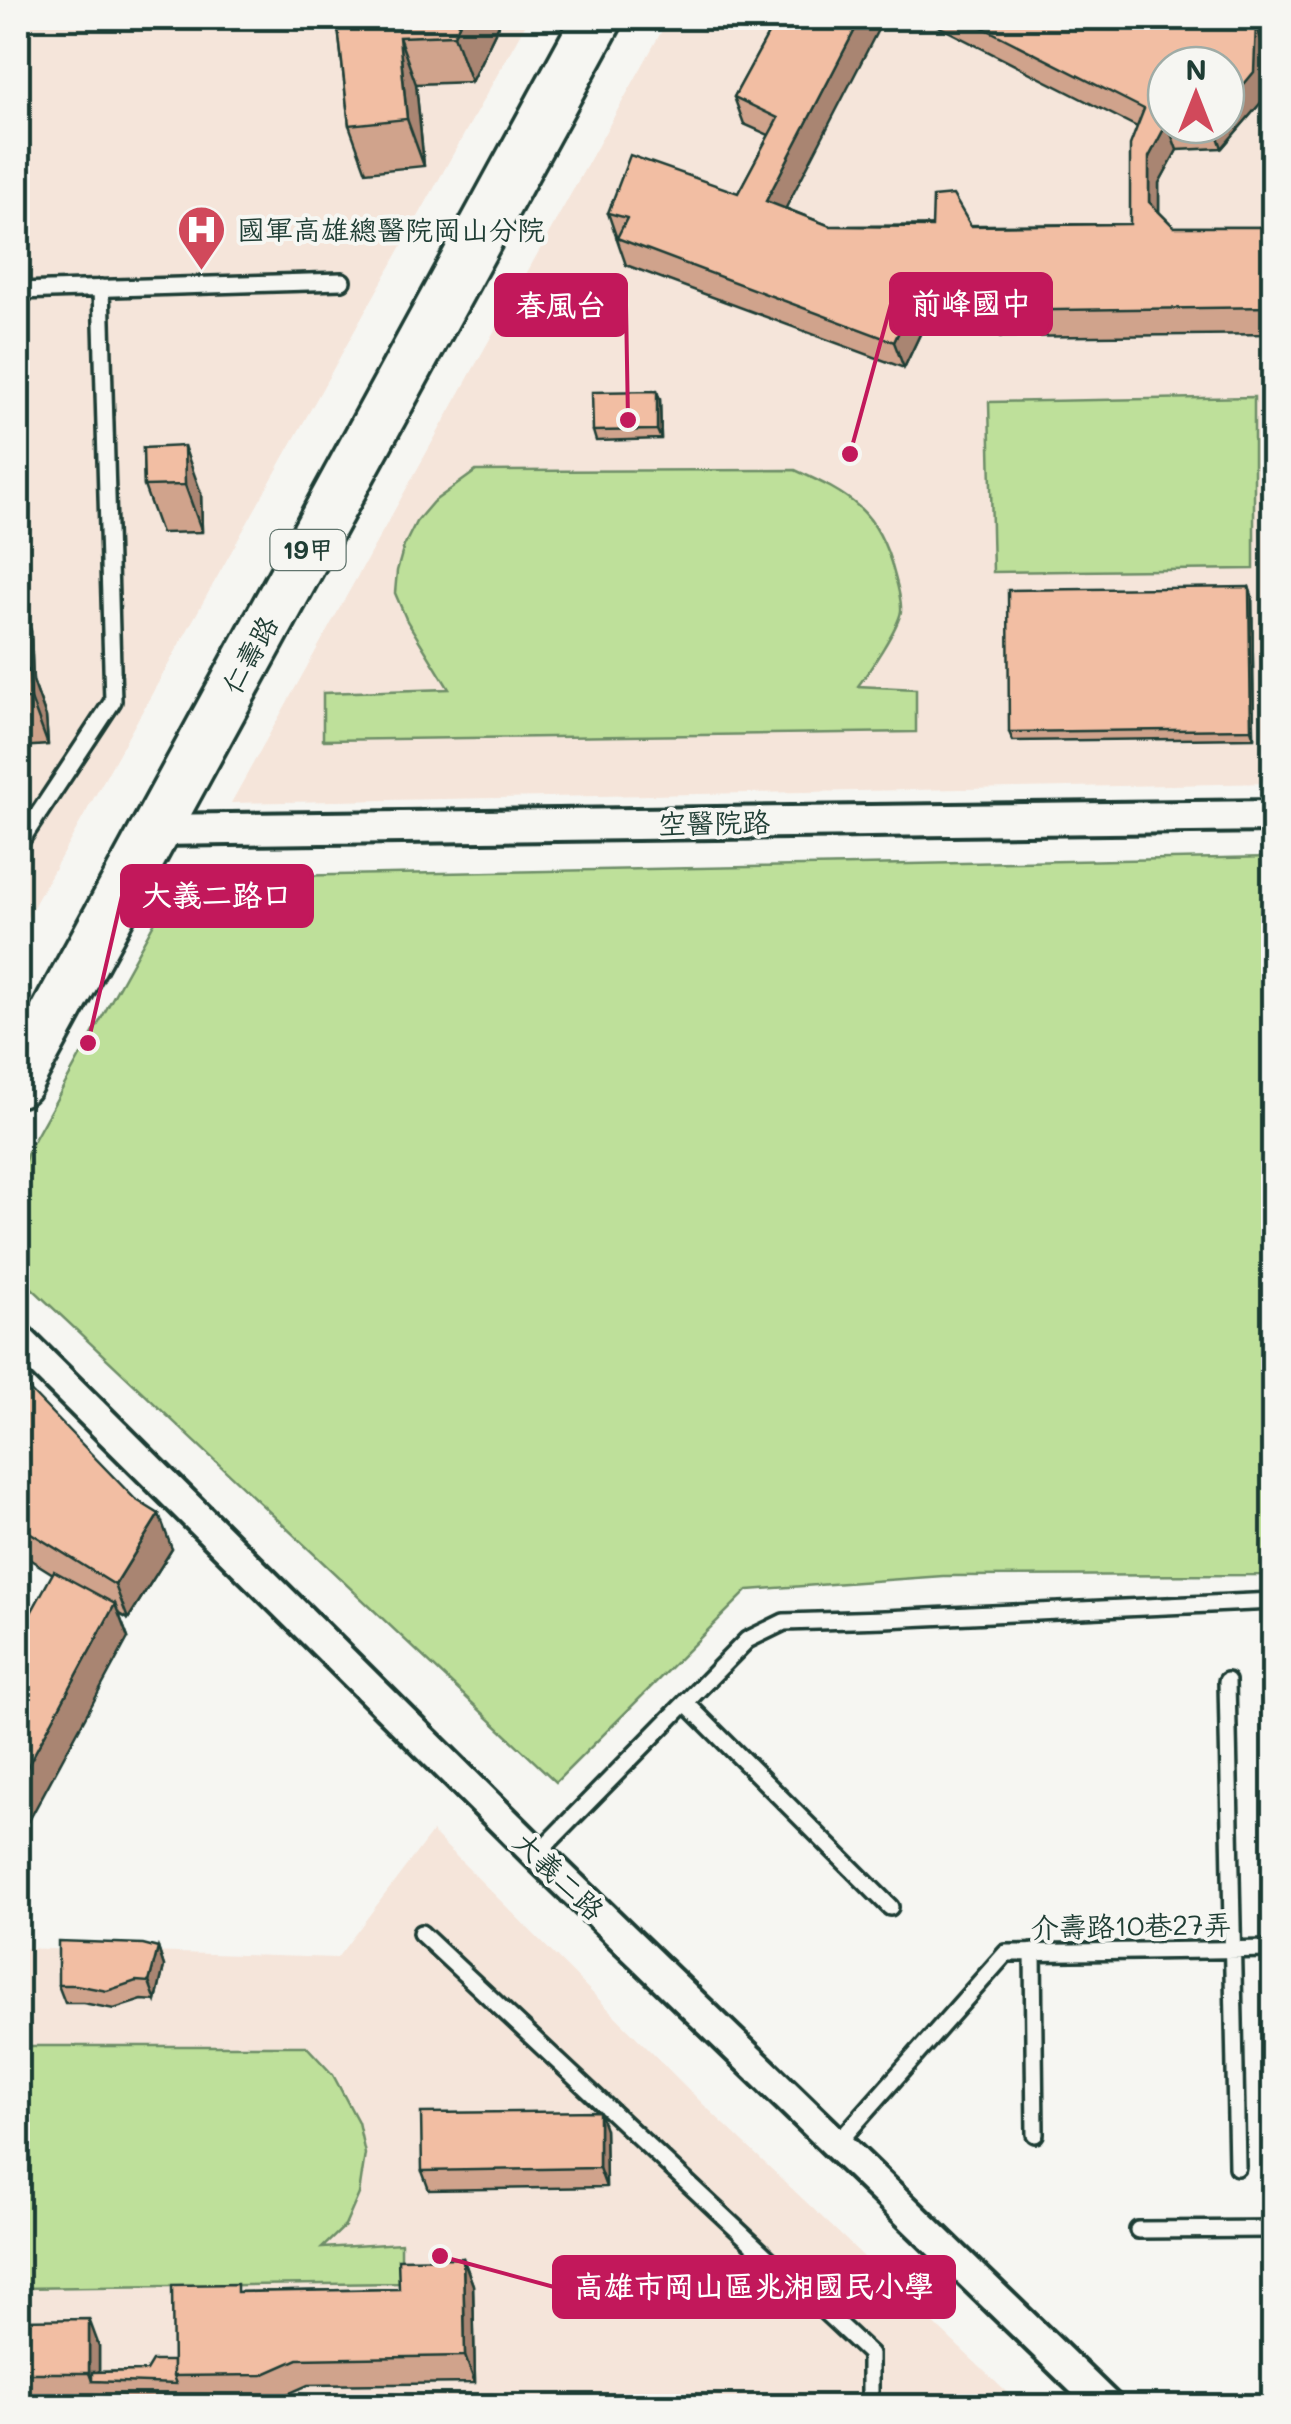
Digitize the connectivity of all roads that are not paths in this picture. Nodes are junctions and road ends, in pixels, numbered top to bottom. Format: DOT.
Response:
graph roads {
  1 [pos="598,18"];
  2 [pos="342,280"];
  3 [pos="101,288"];
  4 [pos="18,290"];
  5 [pos="1274,816"];
  6 [pos="155,830"];
  7 [pos="18,845"];
  8 [pos="18,1082"];
  9 [pos="18,1339"];
  10 [pos="1274,1601"];
  11 [pos="1226,1681"];
  12 [pos="686,1703"];
  13 [pos="537,1854"];
  14 [pos="890,1907"];
  15 [pos="421,1934"];
  16 [pos="1274,1948"];
  17 [pos="1232,1949"];
  18 [pos="1032,1952"];
  19 [pos="1035,2134"];
  20 [pos="836,2145"];
  21 [pos="1237,2167"];
  22 [pos="1274,2229"];
  23 [pos="1138,2230"];
  24 [pos="870,2406"];
  25 [pos="1107,2406"];
  1 -- 6 [label="main road, 仁壽路 / 19甲"];
  2 -- 3 [label="lane"];
  3 -- 4 [label="lane"];
  3 -- 7 [label="lane"];
  5 -- 6 [label="street, 空醫院路"];
  6 -- 8 [label="main road, 仁壽路 / 19甲"];
  9 -- 13 [label="street, 大義二路"];
  10 -- 12 [label="lane"];
  11 -- 17 [label="lane"];
  12 -- 13 [label="lane"];
  12 -- 14 [label="lane"];
  13 -- 20 [label="street, 大義二路"];
  15 -- 24 [label="lane"];
  16 -- 17 [label="lane, 介壽路10巷27弄"];
  17 -- 18 [label="lane, 介壽路10巷27弄"];
  17 -- 21 [label="lane"];
  18 -- 19 [label="lane"];
  18 -- 20 [label="lane, 介壽路10巷27弄"];
  20 -- 25 [label="street, 大義二路"];
  22 -- 23 [label="lane"];
}
